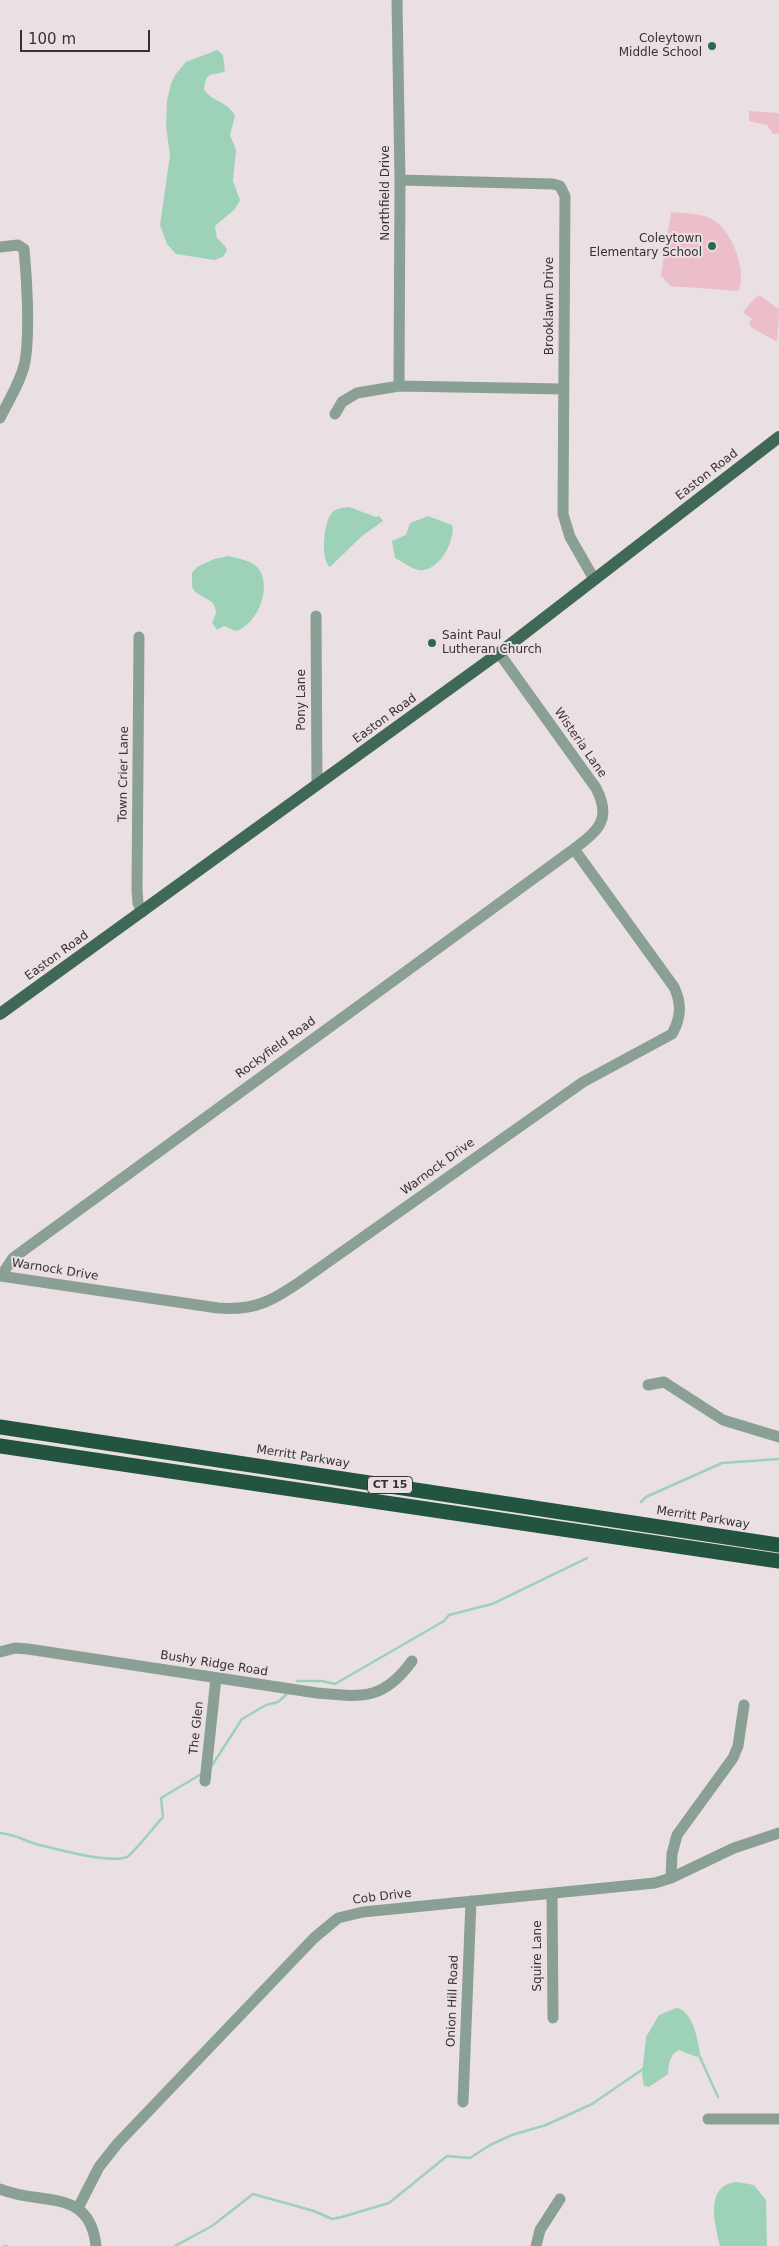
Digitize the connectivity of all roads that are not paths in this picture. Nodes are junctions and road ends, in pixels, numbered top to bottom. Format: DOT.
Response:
graph roads {
  1 [pos="397,0"];
  2 [pos="400,180"];
  3 [pos="0,247"];
  4 [pos="400,386"];
  5 [pos="563,389"];
  6 [pos="335,414"];
  7 [pos="0,418"];
  8 [pos="779,437"];
  9 [pos="594,579"];
  10 [pos="316,616"];
  11 [pos="139,640"];
  12 [pos="499,653"];
  13 [pos="317,785"];
  14 [pos="574,849"];
  15 [pos="142,912"];
  16 [pos="0,1014"];
  17 [pos="0,1276"];
  18 [pos="648,1385"];
  19 [pos="0,1427"];
  20 [pos="779,1437"];
  21 [pos="0,1446"];
  22 [pos="779,1545"];
  23 [pos="779,1561"];
  24 [pos="0,1652"];
  25 [pos="412,1661"];
  26 [pos="216,1678"];
  27 [pos="744,1705"];
  28 [pos="205,1779"];
  29 [pos="779,1833"];
  30 [pos="671,1878"];
  31 [pos="552,1894"];
  32 [pos="471,1901"];
  33 [pos="553,2018"];
  34 [pos="463,2102"];
  35 [pos="708,2119"];
  36 [pos="779,2119"];
  37 [pos="0,2189"];
  38 [pos="560,2199"];
  39 [pos="78,2208"];
  40 [pos="96,2246"];
  41 [pos="536,2246"];
  1 -- 2 [label="street, Northfield Drive"];
  2 -- 4 [label="street, Northfield Drive"];
  2 -- 5 [label="street, Brooklawn Drive"];
  3 -- 7 [label="street"];
  4 -- 5 [label="street"];
  4 -- 6 [label="street"];
  5 -- 9 [label="street, Brooklawn Drive"];
  8 -- 9 [label="main road, Easton Road"];
  9 -- 12 [label="main road, Easton Road"];
  10 -- 13 [label="street, Pony Lane"];
  11 -- 15 [label="street, Town Crier Lane"];
  12 -- 13 [label="main road, Easton Road"];
  12 -- 14 [label="street, Wisteria Lane"];
  13 -- 15 [label="main road, Easton Road"];
  14 -- 17 [label="street, Rockyfield Road"];
  14 -- 17 [label="street, Warnock Drive"];
  15 -- 16 [label="main road, Easton Road"];
  18 -- 20 [label="street"];
  19 -- 22 [label="highway, Merritt Parkway / CT 15"];
  21 -- 23 [label="highway, CT 15"];
  24 -- 26 [label="street, Bushy Ridge Road"];
  25 -- 26 [label="street, Bushy Ridge Road"];
  26 -- 28 [label="street, The Glen"];
  27 -- 30 [label="street"];
  29 -- 30 [label="street, Cob Drive"];
  30 -- 31 [label="street, Cob Drive"];
  31 -- 32 [label="street, Cob Drive"];
  31 -- 33 [label="street, Squire Lane"];
  32 -- 34 [label="street, Onion Hill Road"];
  32 -- 39 [label="street, Cob Drive"];
  35 -- 36 [label="street"];
  37 -- 39 [label="street"];
  38 -- 41 [label="street"];
  39 -- 40 [label="street"];
}
